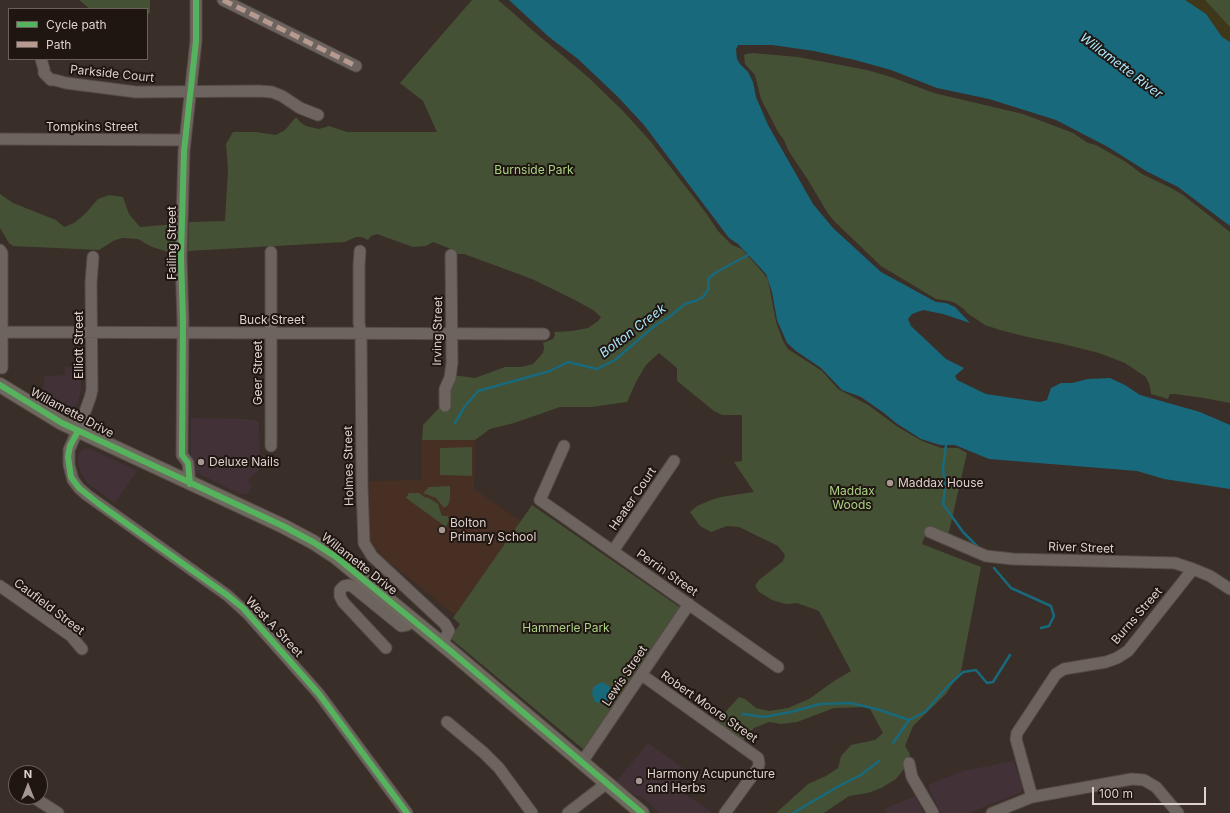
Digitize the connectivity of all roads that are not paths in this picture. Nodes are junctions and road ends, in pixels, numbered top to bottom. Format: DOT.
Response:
graph roads {
  1 [pos="196,0"];
  2 [pos="223,0"];
  3 [pos="43,64"];
  4 [pos="356,66"];
  5 [pos="190,90"];
  6 [pos="318,115"];
  7 [pos="0,139"];
  8 [pos="184,140"];
  9 [pos="1,250"];
  10 [pos="360,251"];
  11 [pos="271,252"];
  12 [pos="451,255"];
  13 [pos="93,257"];
  14 [pos="1,332"];
  15 [pos="92,332"];
  16 [pos="182,333"];
  17 [pos="272,333"];
  18 [pos="361,334"];
  19 [pos="452,334"];
  20 [pos="544,334"];
  21 [pos="2,368"];
  22 [pos="0,385"];
  23 [pos="445,406"];
  24 [pos="78,431"];
  25 [pos="271,446"];
  26 [pos="564,446"];
  27 [pos="674,462"];
  28 [pos="190,484"];
  29 [pos="930,532"];
  30 [pos="613,551"];
  31 [pos="1193,569"];
  32 [pos="0,586"];
  33 [pos="1230,589"];
  34 [pos="689,604"];
  35 [pos="412,619"];
  36 [pos="442,644"];
  37 [pos="82,648"];
  38 [pos="386,648"];
  39 [pos="778,667"];
  40 [pos="642,675"];
  41 [pos="447,722"];
  42 [pos="582,762"];
  43 [pos="909,763"];
  44 [pos="607,783"];
  45 [pos="1032,797"];
  46 [pos="46,805"];
  47 [pos="58,813"];
  48 [pos="407,813"];
  49 [pos="532,813"];
  50 [pos="568,813"];
  51 [pos="642,813"];
  52 [pos="725,813"];
  53 [pos="932,813"];
  54 [pos="992,813"];
  55 [pos="1178,813"];
  1 -- 5 [label="street, Failing Street"];
  2 -- 4 [label="street"];
  3 -- 5 [label="street, Parkside Court"];
  5 -- 6 [label="street, Parkside Court"];
  5 -- 8 [label="street, Failing Street"];
  7 -- 8 [label="street, Tompkins Street"];
  8 -- 16 [label="street, Failing Street"];
  9 -- 14 [label="street"];
  10 -- 18 [label="street, Holmes Street"];
  11 -- 17 [label="street, Geer Street"];
  12 -- 19 [label="street, Irving Street"];
  13 -- 15 [label="street, Elliott Street"];
  14 -- 15 [label="street, Buck Street"];
  14 -- 21 [label="street"];
  15 -- 16 [label="street, Buck Street"];
  15 -- 24 [label="street, Elliott Street"];
  16 -- 17 [label="street, Buck Street"];
  16 -- 28 [label="street, Failing Street"];
  17 -- 18 [label="street, Buck Street"];
  17 -- 25 [label="street, Geer Street"];
  18 -- 19 [label="street, Buck Street"];
  18 -- 36 [label="street, Holmes Street"];
  19 -- 20 [label="street, Buck Street"];
  19 -- 23 [label="street, Irving Street"];
  22 -- 24 [label="main road, Willamette Drive"];
  24 -- 28 [label="main road, Willamette Drive"];
  24 -- 48 [label="street, West A Street"];
  26 -- 30 [label="street, Perrin Street"];
  27 -- 30 [label="street, Heater Court"];
  28 -- 35 [label="main road, Willamette Drive"];
  29 -- 31 [label="street, River Street"];
  30 -- 34 [label="street, Perrin Street"];
  31 -- 33 [label="street, River Street"];
  31 -- 45 [label="street, Burns Street"];
  32 -- 37 [label="street, Caufield Street"];
  34 -- 39 [label="street, Perrin Street"];
  34 -- 40 [label="street, Lewis Street"];
  35 -- 36 [label="main road, Willamette Drive"];
  35 -- 38 [label="street"];
  36 -- 42 [label="main road, Willamette Drive"];
  40 -- 42 [label="street, Lewis Street"];
  40 -- 52 [label="street, Robert Moore Street"];
  41 -- 49 [label="street"];
  42 -- 44 [label="main road, Willamette Drive"];
  43 -- 53 [label="street"];
  44 -- 50 [label="street"];
  44 -- 51 [label="main road, Willamette Drive"];
  45 -- 54 [label="street"];
  45 -- 55 [label="street"];
  46 -- 47 [label="street"];
}
